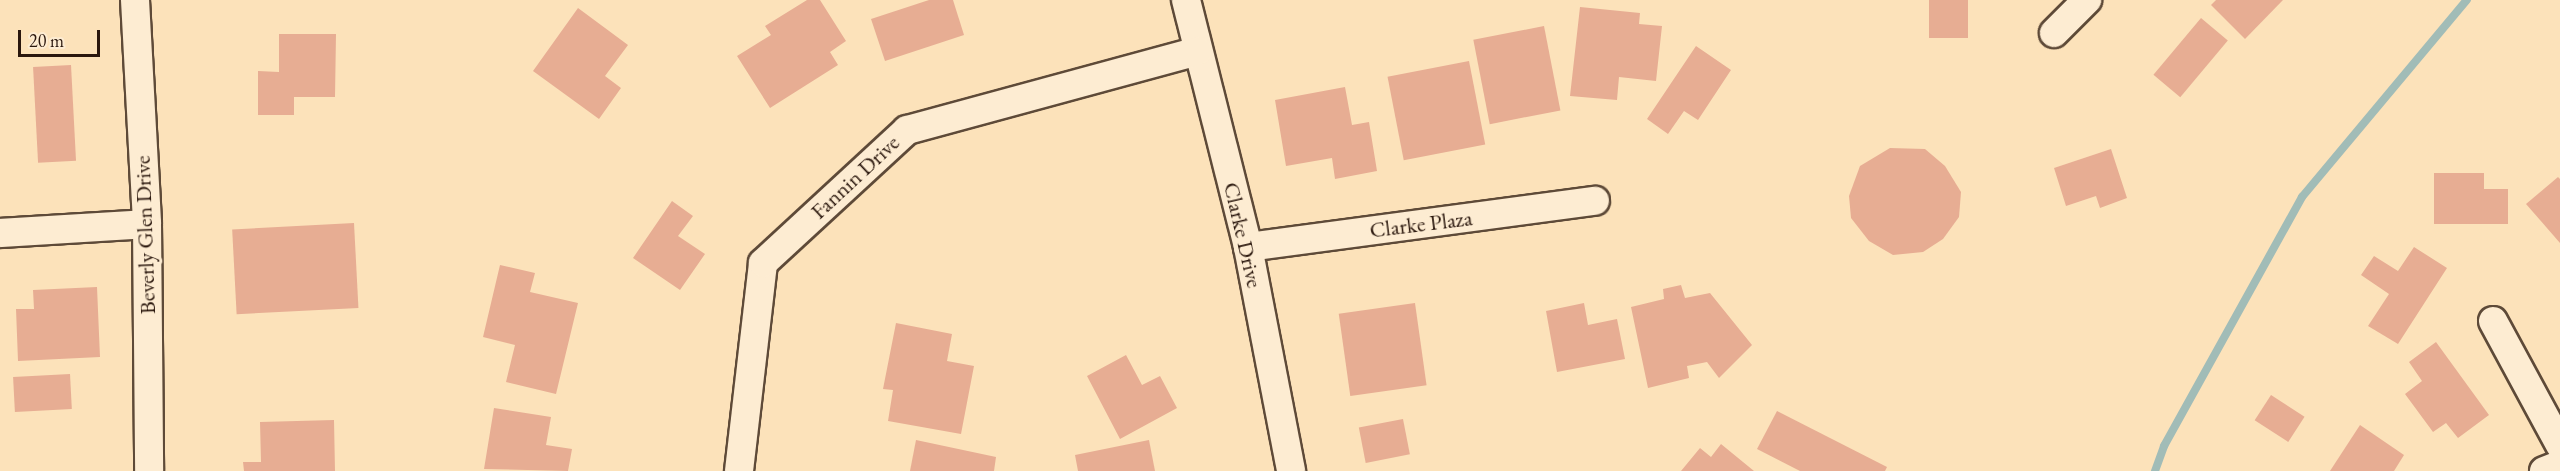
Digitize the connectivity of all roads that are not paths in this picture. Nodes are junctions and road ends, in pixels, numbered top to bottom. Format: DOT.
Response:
graph roads {
  1 [pos="135,0"];
  2 [pos="1186,0"];
  3 [pos="2087,0"];
  4 [pos="2054,33"];
  5 [pos="1197,51"];
  6 [pos="1595,201"];
  7 [pos="147,224"];
  8 [pos="0,233"];
  9 [pos="1248,247"];
  10 [pos="2493,321"];
  11 [pos="2560,445"];
  12 [pos="2560,465"];
  13 [pos="149,471"];
  14 [pos="739,471"];
  15 [pos="1291,471"];
  16 [pos="2544,471"];
  1 -- 7 [label="street, Beverly Glen Drive"];
  2 -- 5 [label="street, Clarke Drive"];
  3 -- 4 [label="street"];
  5 -- 9 [label="street, Clarke Drive"];
  5 -- 14 [label="street, Fannin Drive"];
  6 -- 9 [label="street, Clarke Plaza"];
  7 -- 8 [label="street"];
  7 -- 13 [label="street, Beverly Glen Drive"];
  9 -- 15 [label="street, Clarke Drive"];
  10 -- 11 [label="street"];
  12 -- 16 [label="street"];
}
